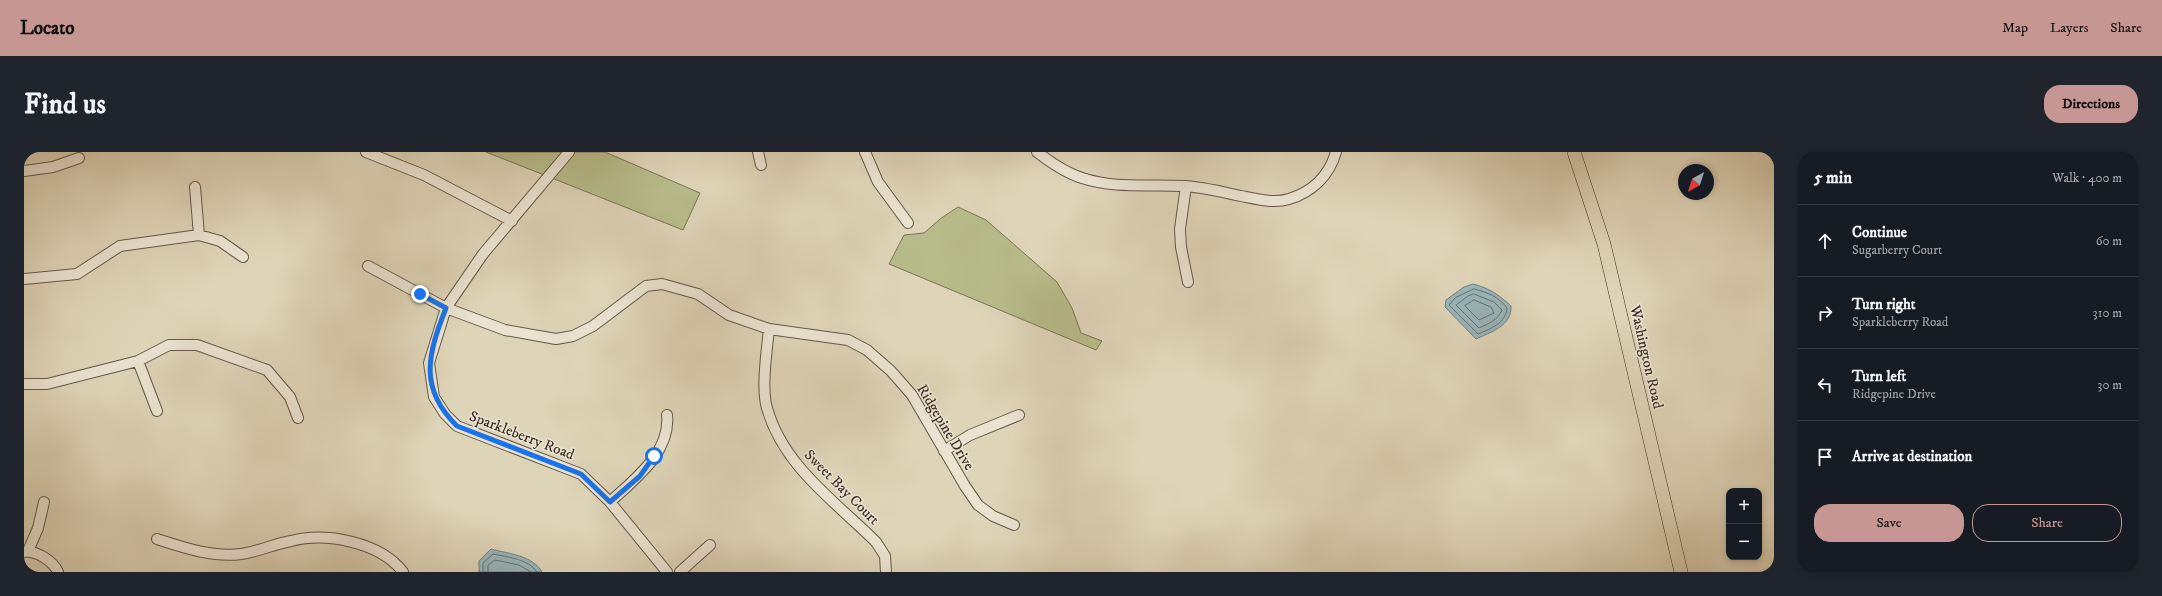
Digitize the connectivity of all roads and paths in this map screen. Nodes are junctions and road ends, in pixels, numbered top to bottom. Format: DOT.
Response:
graph roads {
  1 [pos="366,152"];
  2 [pos="569,152"];
  3 [pos="758,152"];
  4 [pos="865,152"];
  5 [pos="1037,152"];
  6 [pos="1336,152"];
  7 [pos="1574,152"];
  8 [pos="79,158"];
  9 [pos="761,165"];
  10 [pos="24,171"];
  11 [pos="1186,186"];
  12 [pos="195,187"];
  13 [pos="512,221"];
  14 [pos="908,223"];
  15 [pos="199,235"];
  16 [pos="243,257"];
  17 [pos="368,266"];
  18 [pos="24,279"];
  19 [pos="1188,282"];
  20 [pos="446,308"];
  21 [pos="769,329"];
  22 [pos="138,361"];
  23 [pos="24,384"];
  24 [pos="157,411"];
  25 [pos="667,415"];
  26 [pos="1019,415"];
  27 [pos="298,418"];
  28 [pos="944,451"];
  29 [pos="44,502"];
  30 [pos="610,502"];
  31 [pos="1014,525"];
  32 [pos="157,539"];
  33 [pos="710,545"];
  34 [pos="26,552"];
  35 [pos="58,572"];
  36 [pos="403,572"];
  37 [pos="667,572"];
  38 [pos="680,572"];
  39 [pos="886,572"];
  40 [pos="1681,572"];
  1 -- 13 [label="street"];
  2 -- 13 [label="street, Sparkleberry Road"];
  3 -- 9 [label="street"];
  4 -- 14 [label="street"];
  5 -- 11 [label="street"];
  6 -- 11 [label="street"];
  7 -- 40 [label="main road, Washington Road"];
  8 -- 10 [label="street"];
  11 -- 19 [label="street"];
  12 -- 15 [label="street"];
  13 -- 20 [label="street, Sparkleberry Road"];
  15 -- 16 [label="street"];
  15 -- 18 [label="street"];
  17 -- 20 [label="street, Ridgepine Drive"];
  20 -- 21 [label="street, Ridgepine Drive"];
  20 -- 30 [label="street, Sparkleberry Road"];
  21 -- 28 [label="street, Ridgepine Drive"];
  21 -- 39 [label="street, Sweet Bay Court"];
  22 -- 23 [label="street"];
  22 -- 24 [label="street"];
  22 -- 27 [label="street"];
  25 -- 30 [label="street"];
  26 -- 28 [label="street"];
  28 -- 31 [label="street, Ridgepine Drive"];
  29 -- 34 [label="street"];
  30 -- 37 [label="street, Sparkleberry Road"];
  32 -- 36 [label="street"];
  33 -- 38 [label="street"];
  34 -- 35 [label="street"];
}
